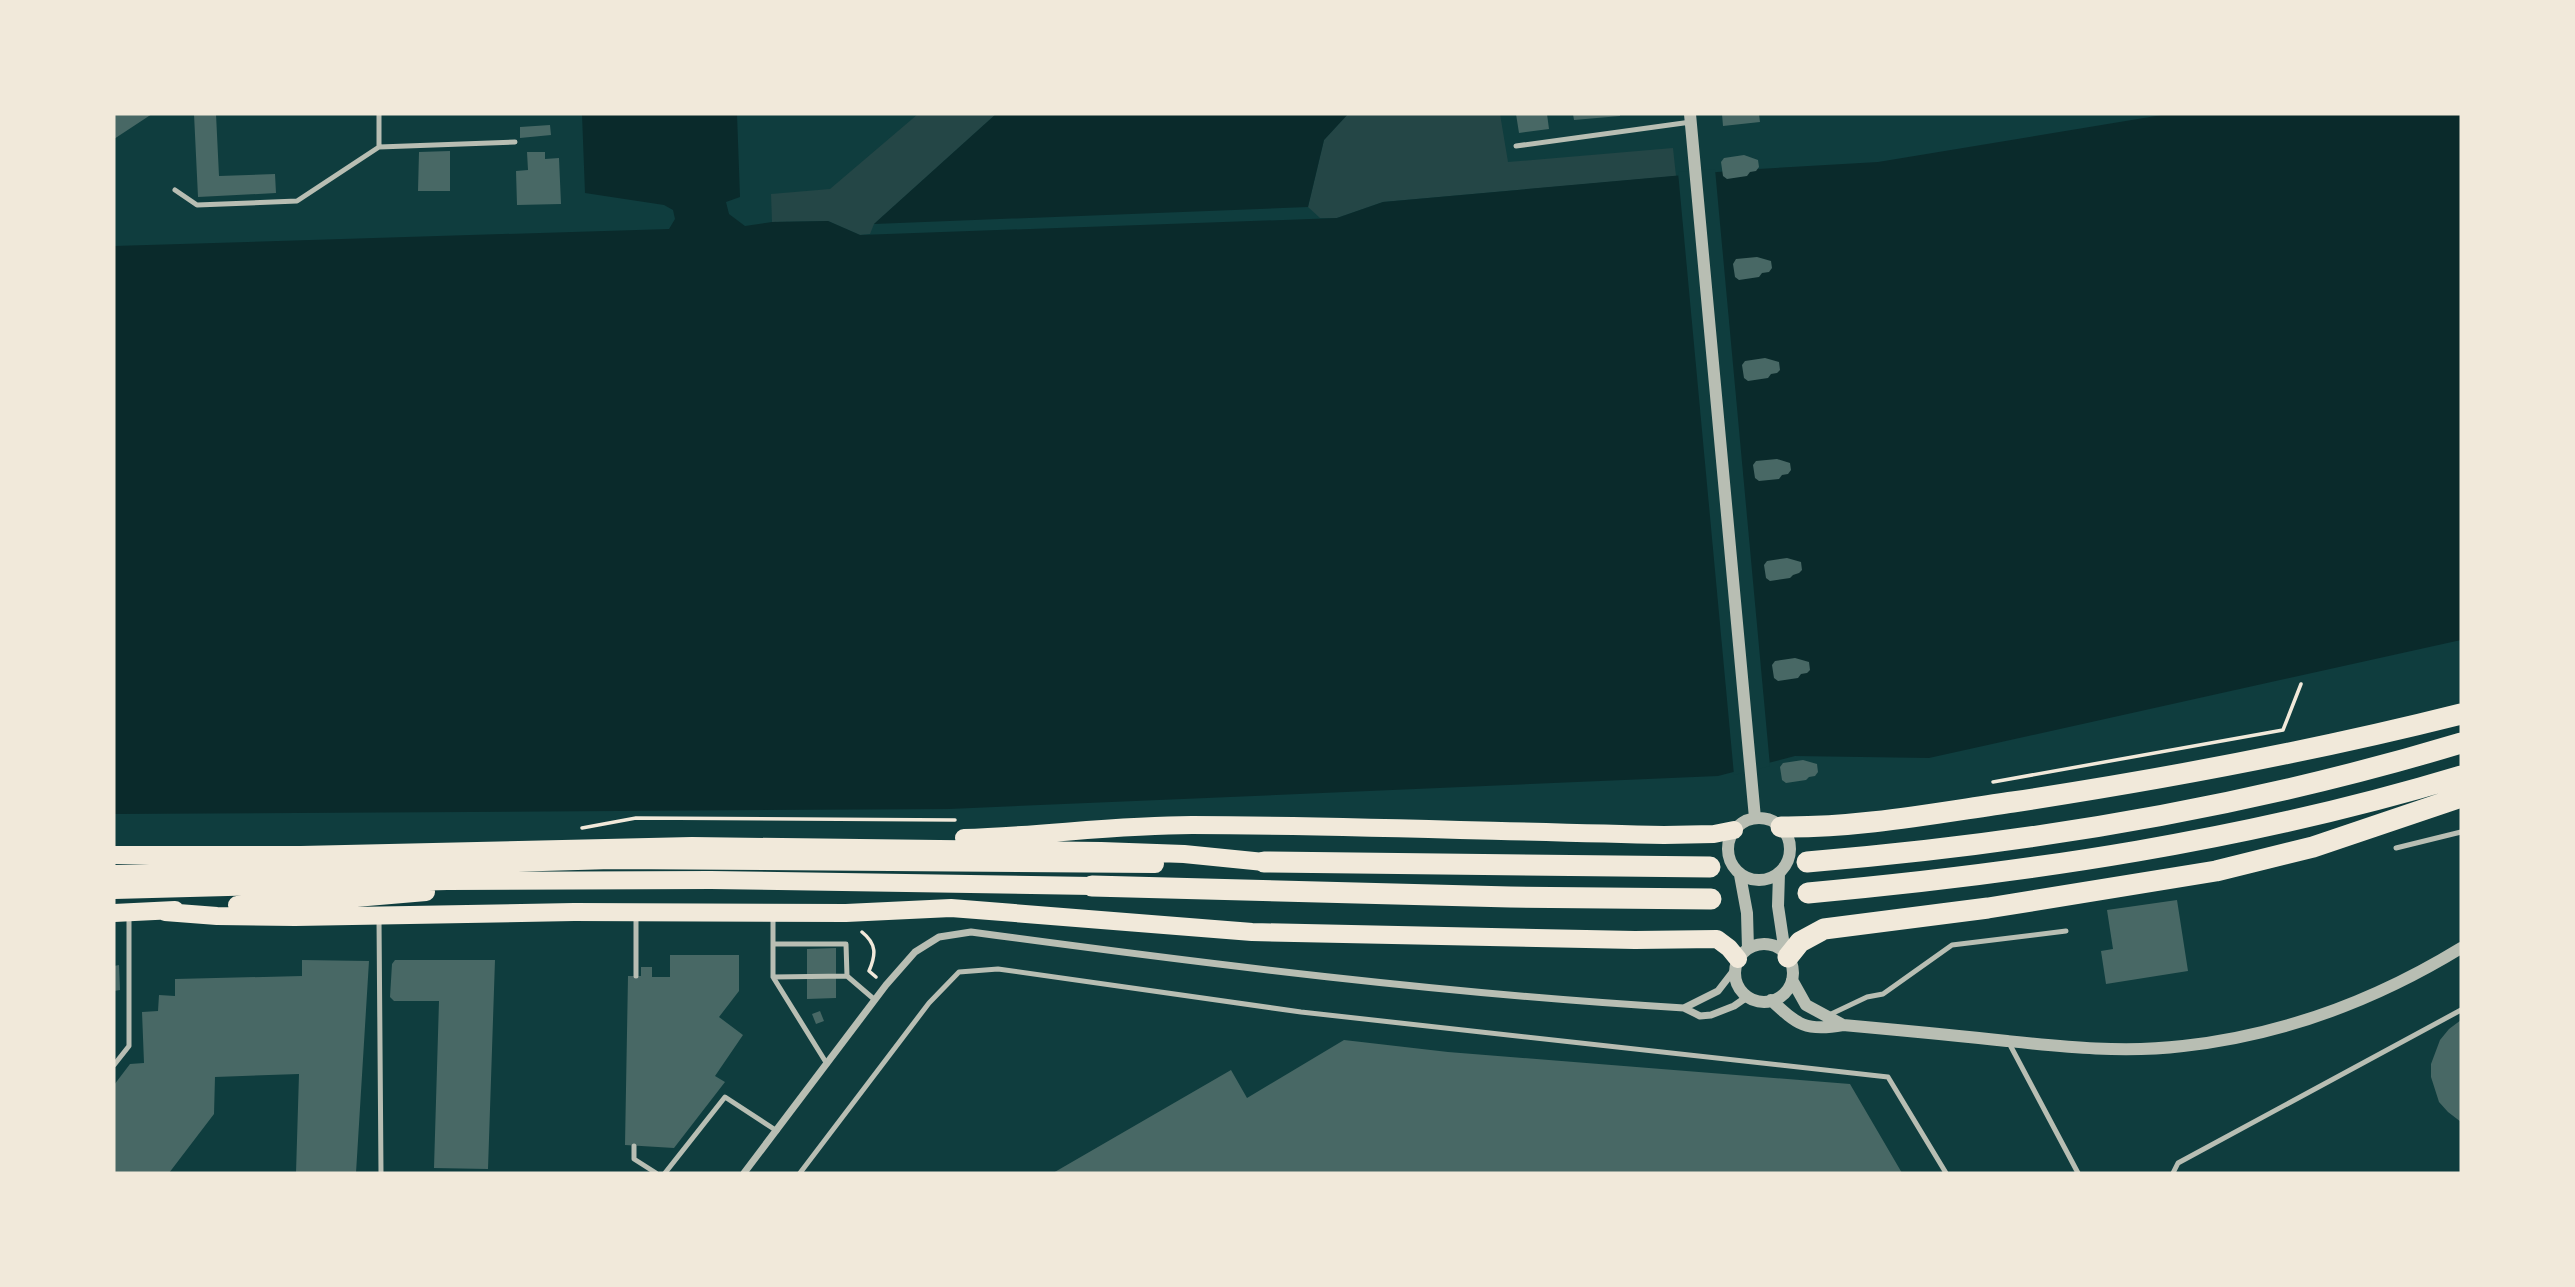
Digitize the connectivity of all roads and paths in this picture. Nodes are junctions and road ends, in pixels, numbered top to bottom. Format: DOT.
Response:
graph roads {
  1 [pos="379,114"];
  2 [pos="1691,118"];
  3 [pos="515,142"];
  4 [pos="1516,146"];
  5 [pos="380,148"];
  6 [pos="175,190"];
  7 [pos="2301,684"];
  8 [pos="2461,714"];
  9 [pos="2461,743"];
  10 [pos="2461,776"];
  11 [pos="1983,783"];
  12 [pos="2461,797"];
  13 [pos="1755,818"];
  14 [pos="964,820"];
  15 [pos="1781,827"];
  16 [pos="579,828"];
  17 [pos="1734,830"];
  18 [pos="2461,832"];
  19 [pos="829,848"];
  20 [pos="2396,848"];
  21 [pos="114,855"];
  22 [pos="1264,862"];
  23 [pos="1807,862"];
  24 [pos="1710,867"];
  25 [pos="1779,873"];
  26 [pos="114,874"];
  27 [pos="1740,875"];
  28 [pos="527,882"];
  29 [pos="1092,886"];
  30 [pos="114,890"];
  31 [pos="1808,894"];
  32 [pos="1712,898"];
  33 [pos="164,912"];
  34 [pos="636,912"];
  35 [pos="122,913"];
  36 [pos="772,913"];
  37 [pos="380,916"];
  38 [pos="2066,931"];
  39 [pos="773,944"];
  40 [pos="2461,948"];
  41 [pos="1787,955"];
  42 [pos="1740,959"];
  43 [pos="636,976"];
  44 [pos="847,976"];
  45 [pos="774,977"];
  46 [pos="1792,980"];
  47 [pos="1747,997"];
  48 [pos="875,1000"];
  49 [pos="1771,1000"];
  50 [pos="1684,1009"];
  51 [pos="2461,1010"];
  52 [pos="1826,1016"];
  53 [pos="1843,1025"];
  54 [pos="2008,1041"];
  55 [pos="827,1064"];
  56 [pos="114,1065"];
  57 [pos="777,1131"];
  58 [pos="634,1146"];
  59 [pos="381,1173"];
  60 [pos="656,1173"];
  61 [pos="664,1173"];
  62 [pos="744,1173"];
  63 [pos="800,1173"];
  64 [pos="1946,1173"];
  65 [pos="2078,1173"];
  66 [pos="2173,1173"];
  1 -- 5 [label="lane"];
  2 -- 4 [label="lane"];
  2 -- 13 [label="street"];
  3 -- 5 [label="lane"];
  5 -- 6 [label="lane"];
  7 -- 11 [label="path"];
  8 -- 15 [label="highway"];
  9 -- 23 [label="highway"];
  10 -- 31 [label="highway"];
  12 -- 41 [label="highway"];
  13 -- 15 [label="street"];
  13 -- 17 [label="street"];
  14 -- 16 [label="path"];
  15 -- 25 [label="street"];
  17 -- 19 [label="main road"];
  17 -- 27 [label="street"];
  18 -- 20 [label="lane"];
  19 -- 21 [label="main road"];
  19 -- 22 [label="main road"];
  22 -- 24 [label="highway"];
  22 -- 26 [label="main road"];
  25 -- 27 [label="street"];
  25 -- 41 [label="street"];
  27 -- 42 [label="street"];
  28 -- 29 [label="main road"];
  28 -- 30 [label="main road"];
  28 -- 33 [label="main road"];
  29 -- 32 [label="highway"];
  33 -- 35 [label="main road"];
  33 -- 37 [label="main road"];
  34 -- 36 [label="main road"];
  34 -- 37 [label="main road"];
  34 -- 43 [label="lane"];
  35 -- 56 [label="lane"];
  36 -- 39 [label="lane"];
  36 -- 42 [label="main road"];
  37 -- 59 [label="lane"];
  38 -- 52 [label="lane"];
  39 -- 44 [label="lane"];
  39 -- 45 [label="lane"];
  40 -- 54 [label="street"];
  41 -- 42 [label="street"];
  41 -- 46 [label="street"];
  42 -- 47 [label="street"];
  42 -- 50 [label="street"];
  44 -- 45 [label="lane"];
  44 -- 48 [label="lane"];
  45 -- 55 [label="lane"];
  46 -- 49 [label="street"];
  46 -- 52 [label="street"];
  47 -- 49 [label="street"];
  47 -- 50 [label="street"];
  48 -- 50 [label="street"];
  48 -- 55 [label="street"];
  49 -- 53 [label="street"];
  51 -- 66 [label="lane"];
  52 -- 53 [label="street"];
  53 -- 54 [label="street"];
  54 -- 65 [label="lane"];
  55 -- 57 [label="street"];
  57 -- 61 [label="lane"];
  57 -- 62 [label="street"];
  58 -- 60 [label="lane"];
  63 -- 64 [label="lane"];
}
